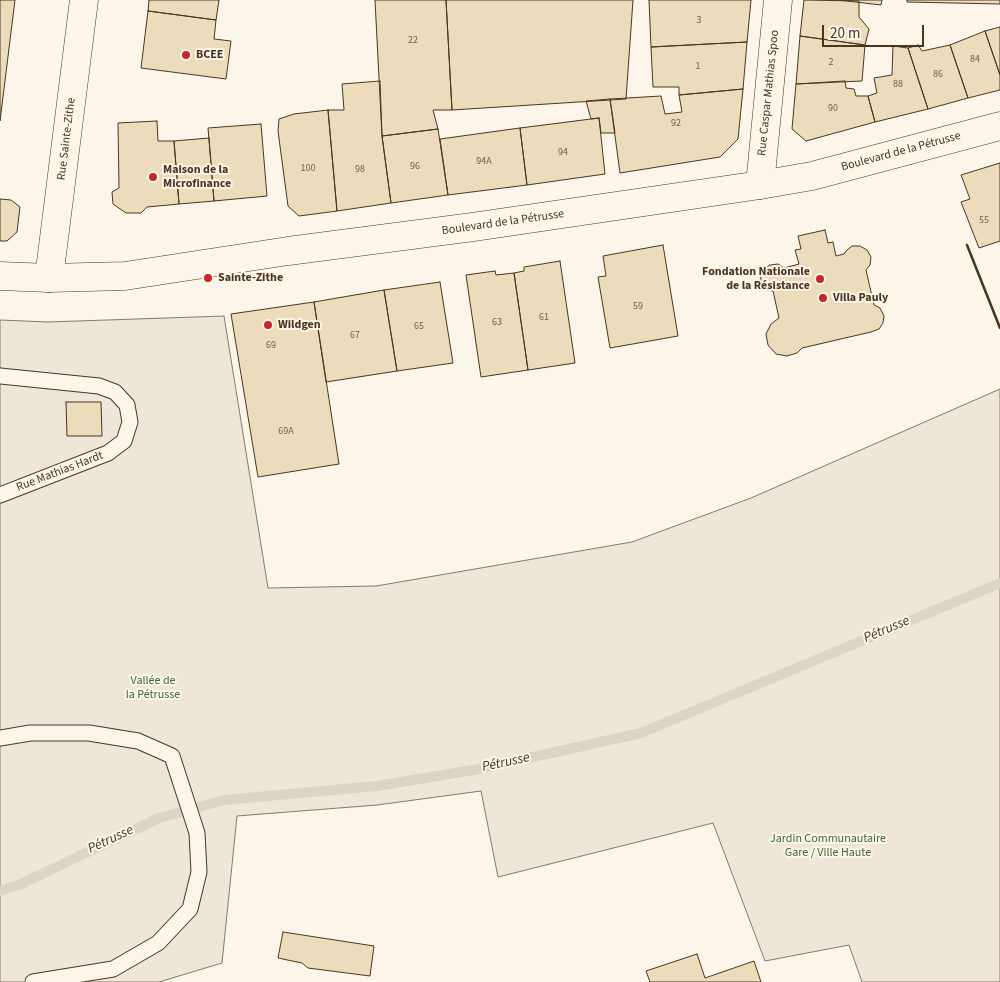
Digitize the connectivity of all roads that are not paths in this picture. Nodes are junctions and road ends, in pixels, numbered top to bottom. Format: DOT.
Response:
graph roads {
  1 [pos="84,0"];
  2 [pos="778,0"];
  3 [pos="1000,126"];
  4 [pos="760,186"];
  5 [pos="0,276"];
  6 [pos="49,278"];
  7 [pos="0,376"];
  8 [pos="0,495"];
  9 [pos="0,738"];
  10 [pos="33,982"];
  1 -- 6 [label="main road, Rue Sainte-Zithe"];
  2 -- 4 [label="main road, Rue Caspar Mathias Spoo"];
  3 -- 4 [label="main road, Boulevard de la Pétrusse"];
  4 -- 6 [label="main road, Boulevard de la Pétrusse"];
  5 -- 6 [label="main road, Boulevard de la Pétrusse"];
  7 -- 8 [label="lane, Rue Mathias Hardt"];
  9 -- 10 [label="lane"];
}
